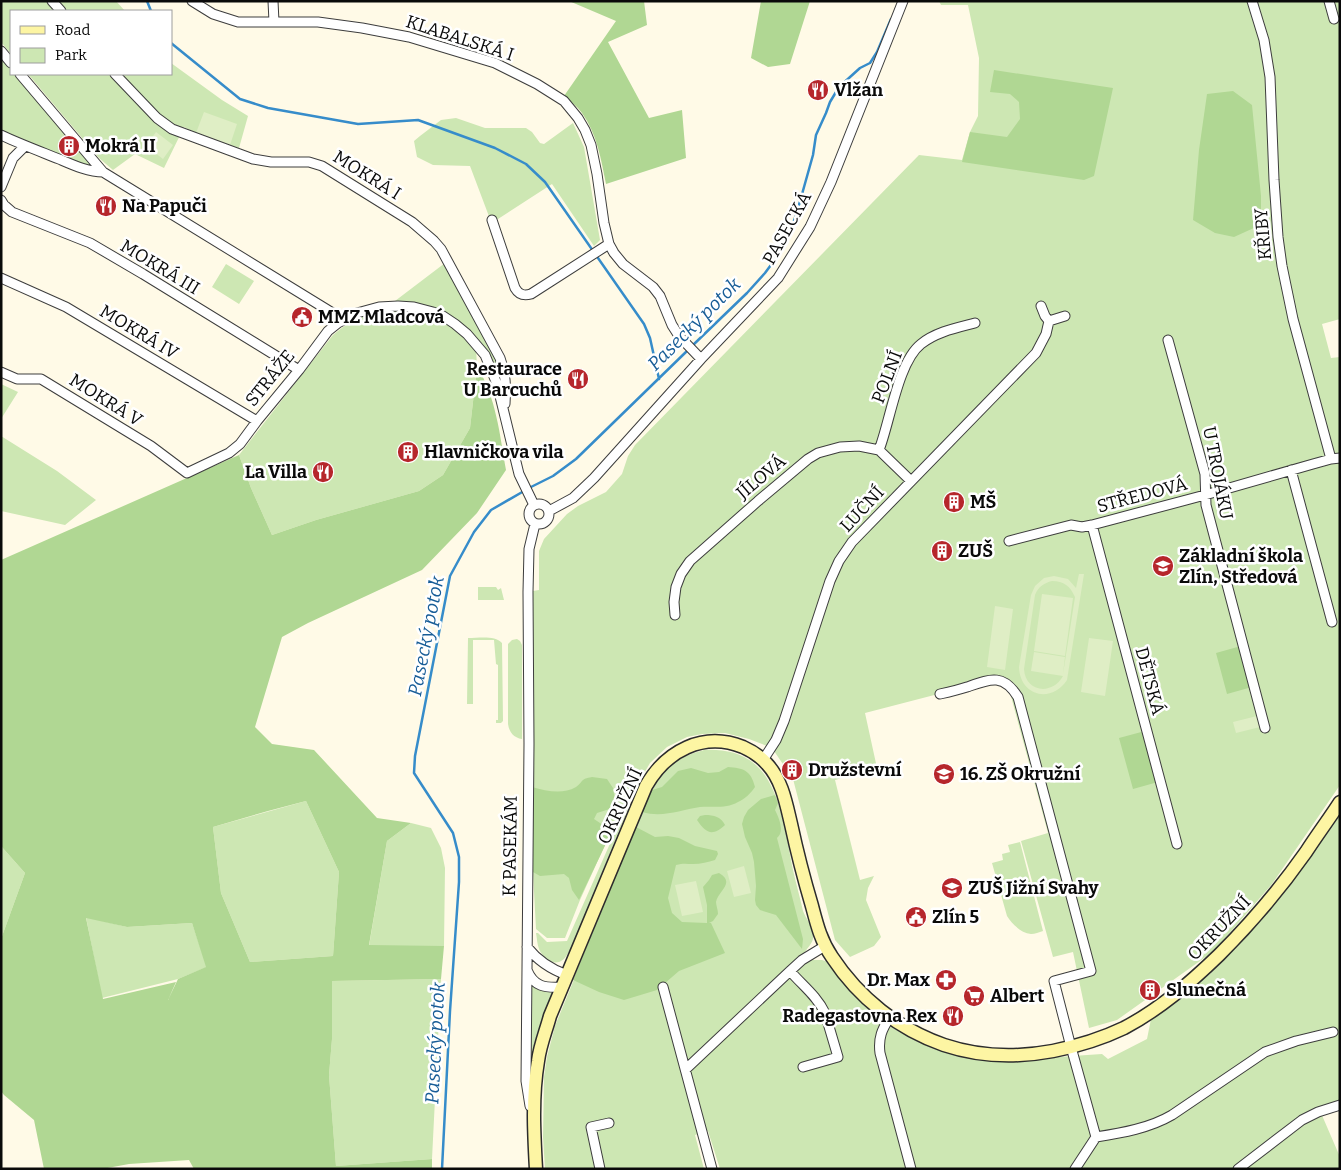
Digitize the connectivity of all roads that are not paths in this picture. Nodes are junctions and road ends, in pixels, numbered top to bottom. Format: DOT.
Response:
graph roads {
  1 [pos="192,1"];
  2 [pos="273,1"];
  3 [pos="904,1"];
  4 [pos="1252,1"];
  5 [pos="1329,1"];
  6 [pos="1334,20"];
  7 [pos="274,22"];
  8 [pos="1,51"];
  9 [pos="10,62"];
  10 [pos="21,75"];
  11 [pos="116,75"];
  12 [pos="1,135"];
  13 [pos="24,146"];
  14 [pos="103,172"];
  15 [pos="1,188"];
  16 [pos="1,200"];
  17 [pos="492,220"];
  18 [pos="610,244"];
  19 [pos="1,278"];
  20 [pos="1041,306"];
  21 [pos="1065,316"];
  22 [pos="1049,320"];
  23 [pos="341,321"];
  24 [pos="974,323"];
  25 [pos="1168,340"];
  26 [pos="698,356"];
  27 [pos="299,370"];
  28 [pos="1,372"];
  29 [pos="504,409"];
  30 [pos="257,420"];
  31 [pos="879,450"];
  32 [pos="1335,459"];
  33 [pos="1291,470"];
  34 [pos="188,473"];
  35 [pos="911,481"];
  36 [pos="1206,495"];
  37 [pos="534,505"];
  38 [pos="549,511"];
  39 [pos="535,524"];
  40 [pos="1092,525"];
  41 [pos="1009,541"];
  42 [pos="675,615"];
  43 [pos="1332,622"];
  44 [pos="940,694"];
  45 [pos="1265,728"];
  46 [pos="763,760"];
  47 [pos="1340,802"];
  48 [pos="1177,844"];
  49 [pos="825,946"];
  50 [pos="527,947"];
  51 [pos="526,967"];
  52 [pos="790,971"];
  53 [pos="567,975"];
  54 [pos="562,987"];
  55 [pos="663,987"];
  56 [pos="890,1017"];
  57 [pos="1333,1032"];
  58 [pos="1070,1047"];
  59 [pos="803,1067"];
  60 [pos="686,1069"];
  61 [pos="1340,1105"];
  62 [pos="609,1123"];
  63 [pos="1096,1137"];
  64 [pos="534,1138"];
  65 [pos="536,1169"];
  66 [pos="600,1169"];
  67 [pos="712,1169"];
  68 [pos="911,1169"];
  69 [pos="1075,1169"];
  70 [pos="1238,1169"];
  1 -- 7 [label="street, KLABALSKÁ I"];
  2 -- 7 [label="street"];
  3 -- 26 [label="street, PASECKÁ"];
  4 -- 32 [label="street, KŘIBY"];
  5 -- 6 [label="street"];
  7 -- 18 [label="street, KLABALSKÁ I"];
  8 -- 9 [label="street"];
  10 -- 14 [label="street"];
  11 -- 29 [label="street, MOKRÁ I"];
  12 -- 13 [label="street"];
  13 -- 14 [label="street"];
  13 -- 15 [label="street"];
  14 -- 23 [label="street"];
  16 -- 27 [label="street, MOKRÁ III"];
  17 -- 18 [label="street"];
  18 -- 26 [label="street, KLABALSKÁ I"];
  19 -- 30 [label="street, MOKRÁ IV"];
  20 -- 22 [label="street"];
  21 -- 22 [label="street"];
  22 -- 35 [label="street, LUČNÍ"];
  23 -- 27 [label="street, STRÁŽE"];
  23 -- 29 [label="street, STRÁŽE"];
  24 -- 31 [label="street, POLNÍ"];
  25 -- 36 [label="street, U TROJÁKU"];
  26 -- 38 [label="street, PASECKÁ"];
  27 -- 30 [label="street, STRÁŽE"];
  28 -- 34 [label="street, MOKRÁ V"];
  29 -- 37 [label="street"];
  30 -- 34 [label="street, STRÁŽE"];
  31 -- 35 [label="street"];
  31 -- 42 [label="street, JÍLOVÁ"];
  32 -- 33 [label="street, STŘEDOVÁ"];
  33 -- 36 [label="street, STŘEDOVÁ"];
  33 -- 43 [label="street"];
  35 -- 46 [label="street, LUČNÍ"];
  36 -- 40 [label="street, STŘEDOVÁ"];
  36 -- 45 [label="street, U TROJÁKU"];
  37 -- 38 [label="street"];
  37 -- 39 [label="street"];
  38 -- 39 [label="street"];
  39 -- 50 [label="street, K PASEKÁM"];
  40 -- 41 [label="street, STŘEDOVÁ"];
  40 -- 48 [label="street, DĚTSKÁ"];
  44 -- 58 [label="street"];
  46 -- 49 [label="street, OKRUŽNÍ"];
  46 -- 53 [label="street, OKRUŽNÍ"];
  47 -- 58 [label="street, OKRUŽNÍ"];
  49 -- 52 [label="street"];
  49 -- 56 [label="street, OKRUŽNÍ"];
  50 -- 51 [label="street, K PASEKÁM"];
  50 -- 53 [label="street"];
  51 -- 54 [label="street"];
  51 -- 64 [label="street, K PASEKÁM"];
  52 -- 59 [label="street"];
  52 -- 60 [label="street"];
  53 -- 54 [label="street, OKRUŽNÍ"];
  54 -- 64 [label="street, OKRUŽNÍ"];
  55 -- 60 [label="street"];
  56 -- 58 [label="street, OKRUŽNÍ"];
  56 -- 68 [label="street"];
  57 -- 63 [label="street"];
  58 -- 63 [label="street"];
  60 -- 67 [label="street"];
  61 -- 70 [label="street"];
  62 -- 66 [label="street"];
  63 -- 69 [label="street"];
  64 -- 65 [label="street, K PASEKÁM"];
}
